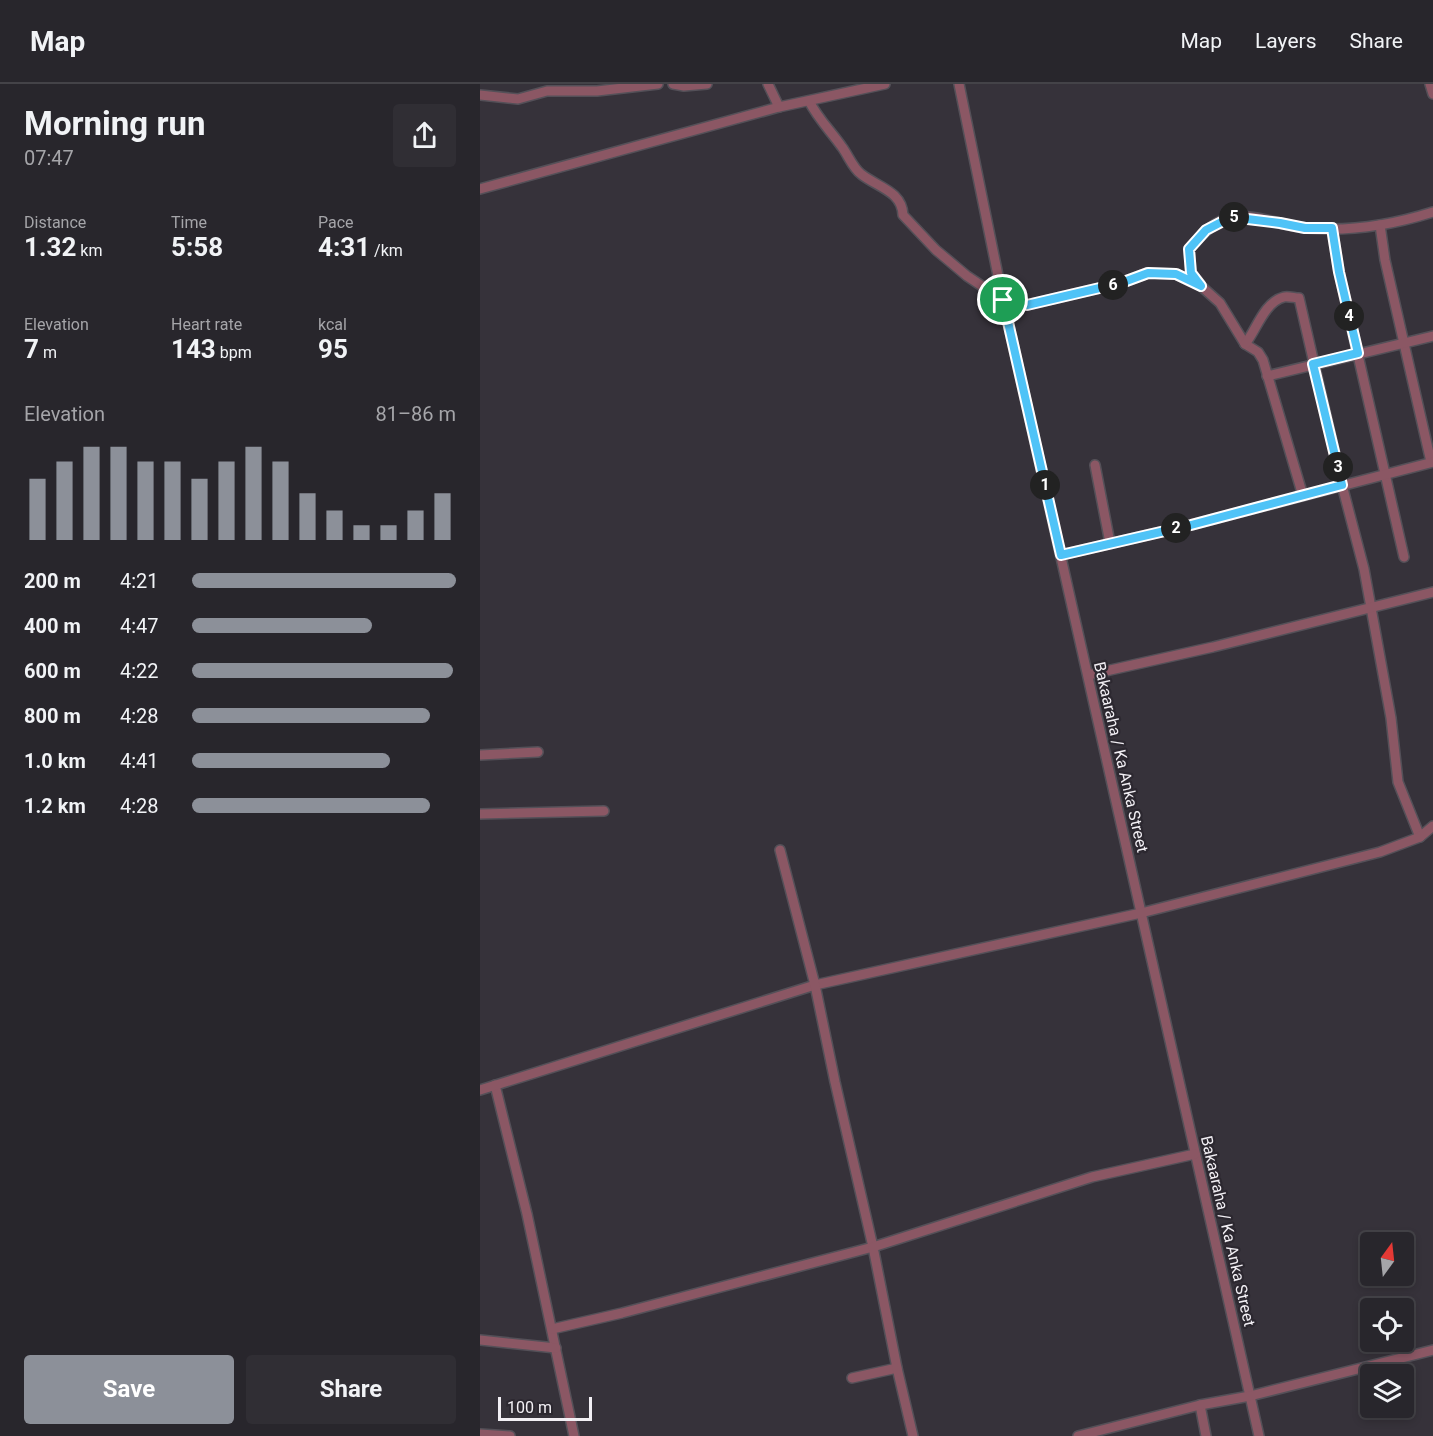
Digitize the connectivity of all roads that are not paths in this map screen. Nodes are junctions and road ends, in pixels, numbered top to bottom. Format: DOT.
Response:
graph roads {
  1 [pos="658,84"];
  2 [pos="673,84"];
  3 [pos="708,84"];
  4 [pos="768,84"];
  5 [pos="885,84"];
  6 [pos="959,84"];
  7 [pos="1430,84"];
  8 [pos="1433,94"];
  9 [pos="480,95"];
  10 [pos="809,101"];
  11 [pos="779,107"];
  12 [pos="480,189"];
  13 [pos="1433,212"];
  14 [pos="1380,225"];
  15 [pos="1332,228"];
  16 [pos="1201,286"];
  17 [pos="1003,300"];
  18 [pos="1433,336"];
  19 [pos="1404,342"];
  20 [pos="1245,344"];
  21 [pos="1358,353"];
  22 [pos="1313,364"];
  23 [pos="1267,376"];
  24 [pos="1432,462"];
  25 [pos="1095,465"];
  26 [pos="1385,474"];
  27 [pos="1342,485"];
  28 [pos="1303,496"];
  29 [pos="1110,543"];
  30 [pos="1061,555"];
  31 [pos="1404,557"];
  32 [pos="1433,592"];
  33 [pos="1370,607"];
  34 [pos="1088,675"];
  35 [pos="538,752"];
  36 [pos="480,755"];
  37 [pos="604,811"];
  38 [pos="480,814"];
  39 [pos="1433,826"];
  40 [pos="1420,837"];
  41 [pos="780,850"];
  42 [pos="1141,913"];
  43 [pos="815,985"];
  44 [pos="495,1085"];
  45 [pos="480,1090"];
  46 [pos="1195,1154"];
  47 [pos="873,1247"];
  48 [pos="552,1329"];
  49 [pos="480,1340"];
  50 [pos="556,1348"];
  51 [pos="1433,1350"];
  52 [pos="897,1368"];
  53 [pos="852,1378"];
  54 [pos="1250,1396"];
  55 [pos="1200,1405"];
  56 [pos="480,1434"];
  57 [pos="510,1436"];
  58 [pos="574,1436"];
  59 [pos="913,1436"];
  60 [pos="1077,1436"];
  61 [pos="1206,1436"];
  62 [pos="1259,1436"];
  1 -- 9 [label="street"];
  2 -- 3 [label="street"];
  4 -- 11 [label="street"];
  5 -- 10 [label="street"];
  6 -- 17 [label="street, Bakaaraha / Ka Anka Street"];
  7 -- 8 [label="street"];
  10 -- 11 [label="street"];
  10 -- 17 [label="street"];
  11 -- 12 [label="street"];
  13 -- 14 [label="street"];
  14 -- 15 [label="street"];
  14 -- 19 [label="street"];
  15 -- 16 [label="street"];
  15 -- 21 [label="street"];
  16 -- 17 [label="street"];
  16 -- 20 [label="street"];
  17 -- 30 [label="street, Bakaaraha / Ka Anka Street"];
  18 -- 19 [label="street"];
  19 -- 21 [label="street"];
  19 -- 24 [label="street"];
  20 -- 22 [label="street"];
  20 -- 23 [label="street"];
  21 -- 22 [label="street"];
  21 -- 26 [label="street"];
  22 -- 23 [label="street"];
  22 -- 27 [label="street"];
  23 -- 28 [label="street"];
  24 -- 26 [label="street"];
  25 -- 29 [label="street"];
  26 -- 27 [label="street"];
  26 -- 31 [label="street"];
  27 -- 28 [label="street"];
  27 -- 33 [label="street"];
  28 -- 29 [label="street"];
  29 -- 30 [label="street"];
  30 -- 34 [label="street, Bakaaraha / Ka Anka Street"];
  32 -- 33 [label="street"];
  33 -- 34 [label="street"];
  33 -- 40 [label="street"];
  34 -- 42 [label="street, Bakaaraha / Ka Anka Street"];
  35 -- 36 [label="street"];
  37 -- 38 [label="street"];
  39 -- 40 [label="street"];
  40 -- 42 [label="street"];
  41 -- 43 [label="street"];
  42 -- 43 [label="street"];
  42 -- 46 [label="street, Bakaaraha / Ka Anka Street"];
  43 -- 44 [label="street"];
  43 -- 47 [label="street"];
  44 -- 45 [label="street"];
  44 -- 48 [label="street"];
  46 -- 47 [label="street"];
  46 -- 54 [label="street, Bakaaraha / Ka Anka Street"];
  47 -- 48 [label="street"];
  47 -- 52 [label="street"];
  48 -- 50 [label="street"];
  49 -- 50 [label="street"];
  50 -- 58 [label="street"];
  51 -- 54 [label="street"];
  52 -- 53 [label="street"];
  52 -- 59 [label="street"];
  54 -- 55 [label="street"];
  54 -- 62 [label="street, Bakaaraha / Ka Anka Street"];
  55 -- 60 [label="street"];
  55 -- 61 [label="street"];
  56 -- 57 [label="street"];
}
